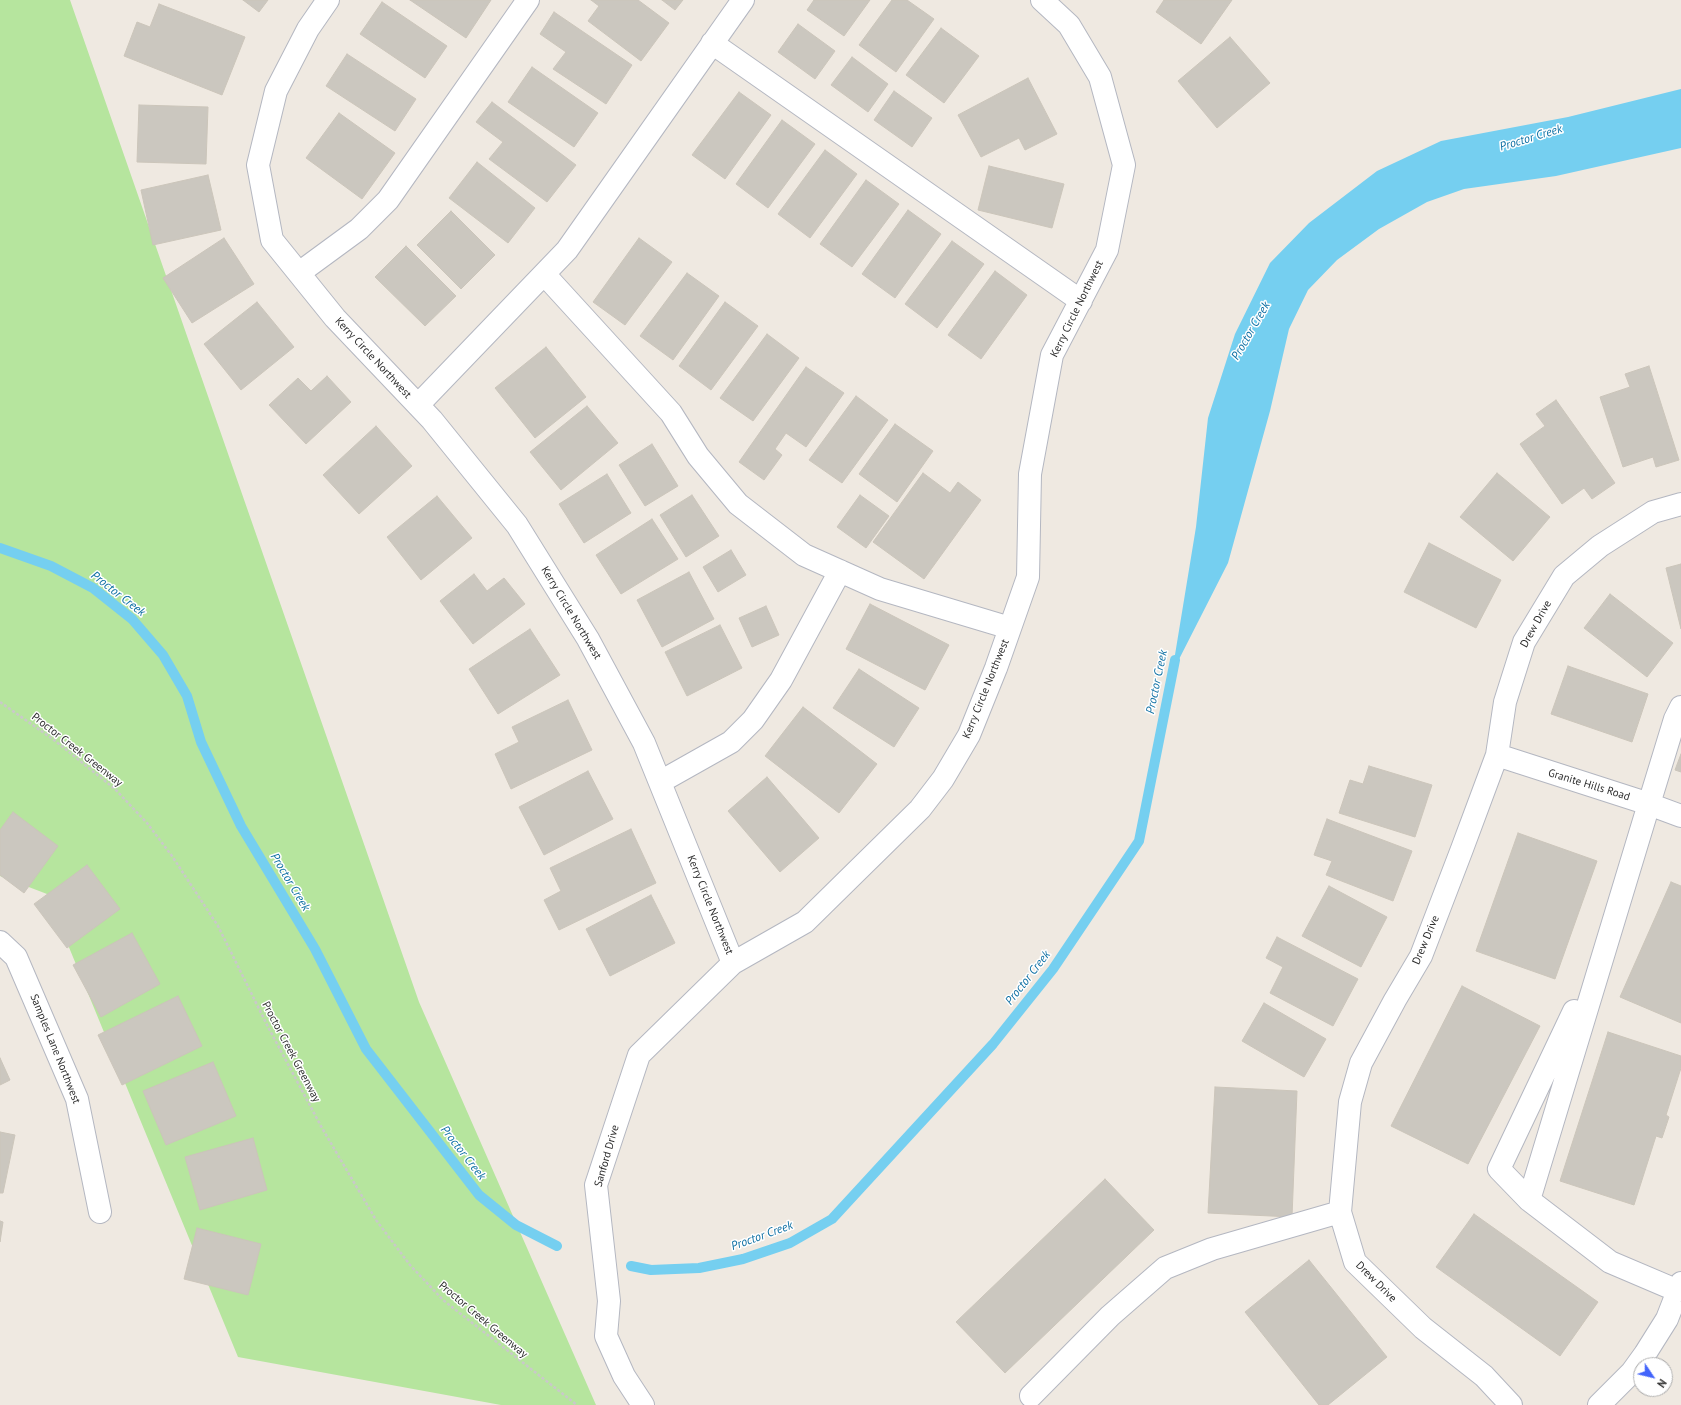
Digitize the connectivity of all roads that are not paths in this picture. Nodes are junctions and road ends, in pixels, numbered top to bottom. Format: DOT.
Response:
graph roads {
  1 [pos="328,0"];
  2 [pos="528,0"];
  3 [pos="743,0"];
  4 [pos="1042,0"];
  5 [pos="712,43"];
  6 [pos="299,273"];
  7 [pos="544,274"];
  8 [pos="1081,301"];
  9 [pos="418,405"];
  10 [pos="1681,504"];
  11 [pos="840,571"];
  12 [pos="1010,628"];
  13 [pos="1681,707"];
  14 [pos="1497,755"];
  15 [pos="660,782"];
  16 [pos="1649,804"];
  17 [pos="1681,816"];
  18 [pos="0,942"];
  19 [pos="1606,944"];
  20 [pos="733,963"];
  21 [pos="1529,1200"];
  22 [pos="100,1212"];
  23 [pos="1340,1212"];
  24 [pos="1679,1287"];
  25 [pos="1031,1396"];
  26 [pos="643,1405"];
  27 [pos="1511,1405"];
  28 [pos="1599,1405"];
  1 -- 6 [label="street, Kerry Circle Northwest"];
  2 -- 6 [label="street"];
  3 -- 5 [label="street"];
  4 -- 8 [label="street, Kerry Circle Northwest"];
  5 -- 7 [label="street"];
  5 -- 8 [label="street"];
  6 -- 9 [label="street, Kerry Circle Northwest"];
  7 -- 9 [label="street"];
  7 -- 11 [label="street"];
  8 -- 12 [label="street, Kerry Circle Northwest"];
  9 -- 15 [label="street, Kerry Circle Northwest"];
  10 -- 14 [label="street, Drew Drive"];
  11 -- 12 [label="street"];
  11 -- 15 [label="street"];
  12 -- 20 [label="street, Kerry Circle Northwest"];
  13 -- 16 [label="street"];
  14 -- 16 [label="street, Granite Hills Road"];
  14 -- 23 [label="street, Drew Drive"];
  15 -- 20 [label="street, Kerry Circle Northwest"];
  16 -- 17 [label="street, Granite Hills Road"];
  16 -- 19 [label="street"];
  18 -- 22 [label="street, Samples Lane Northwest"];
  19 -- 21 [label="street"];
  19 -- 21 [label="street"];
  20 -- 26 [label="street, Sanford Drive"];
  21 -- 24 [label="street"];
  23 -- 25 [label="street"];
  23 -- 27 [label="street, Drew Drive"];
  24 -- 28 [label="street"];
}
